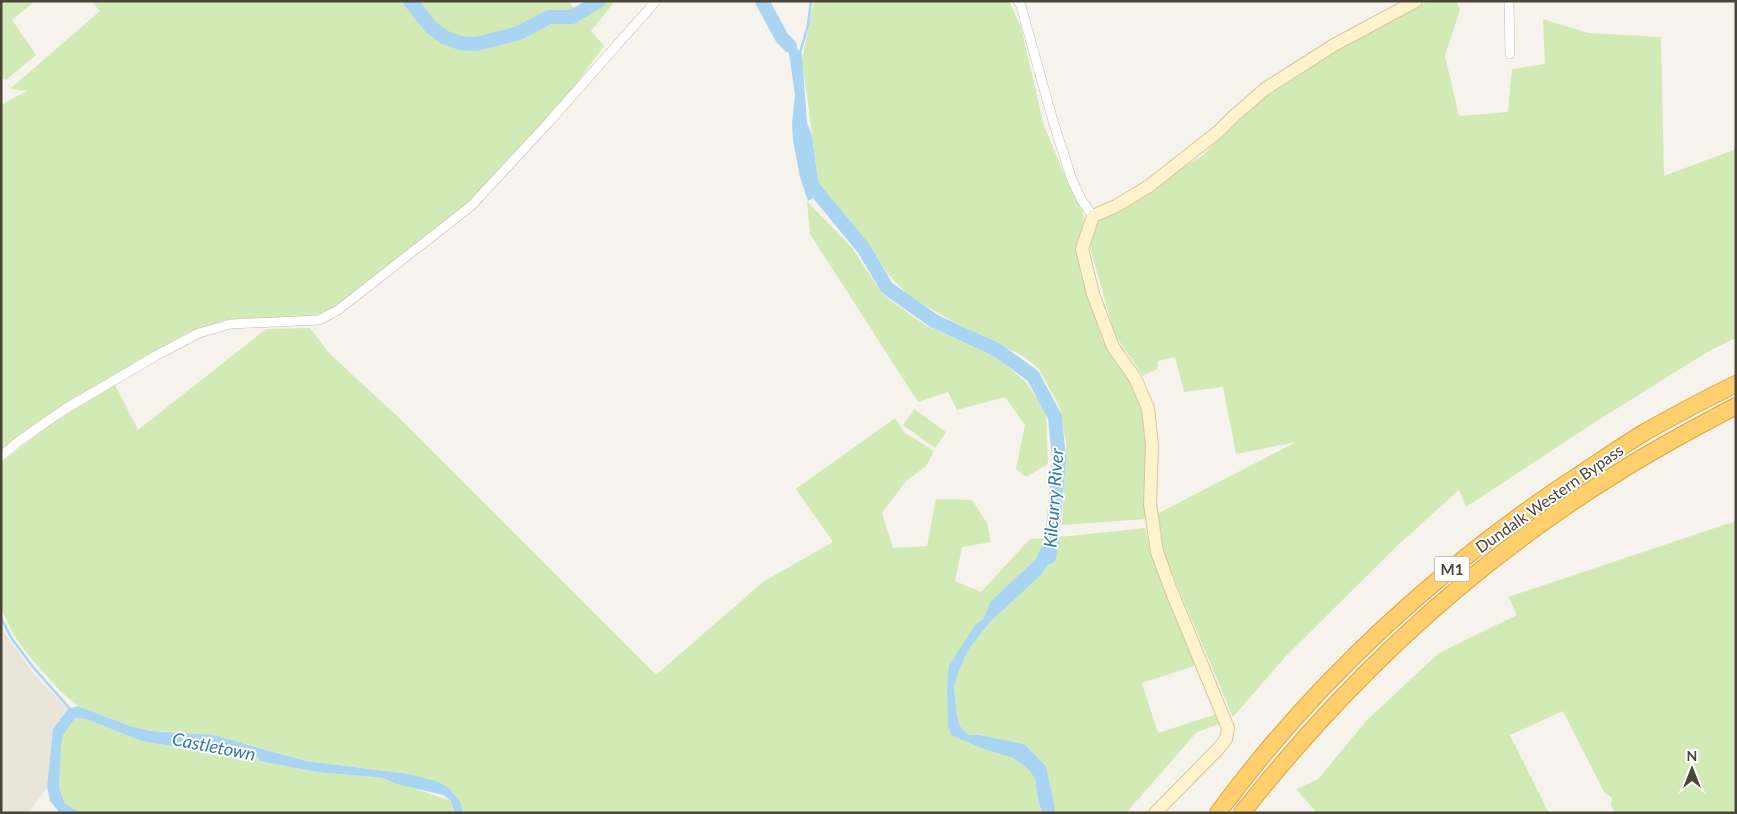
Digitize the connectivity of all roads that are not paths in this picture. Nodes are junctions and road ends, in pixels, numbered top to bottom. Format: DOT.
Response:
graph roads {
  1 [pos="656,1"];
  2 [pos="1018,1"];
  3 [pos="1416,1"];
  4 [pos="1509,1"];
  5 [pos="1510,54"];
  6 [pos="1093,216"];
  7 [pos="1736,384"];
  8 [pos="1736,406"];
  9 [pos="1,456"];
  10 [pos="1155,813"];
  11 [pos="1218,813"];
  12 [pos="1242,813"];
  1 -- 9 [label="street"];
  2 -- 6 [label="street"];
  3 -- 6 [label="street"];
  4 -- 5 [label="street"];
  6 -- 10 [label="street"];
  7 -- 11 [label="highway, Dundalk Western Bypass / M1"];
  8 -- 12 [label="highway, Dundalk Western Bypass / M1"];
}
